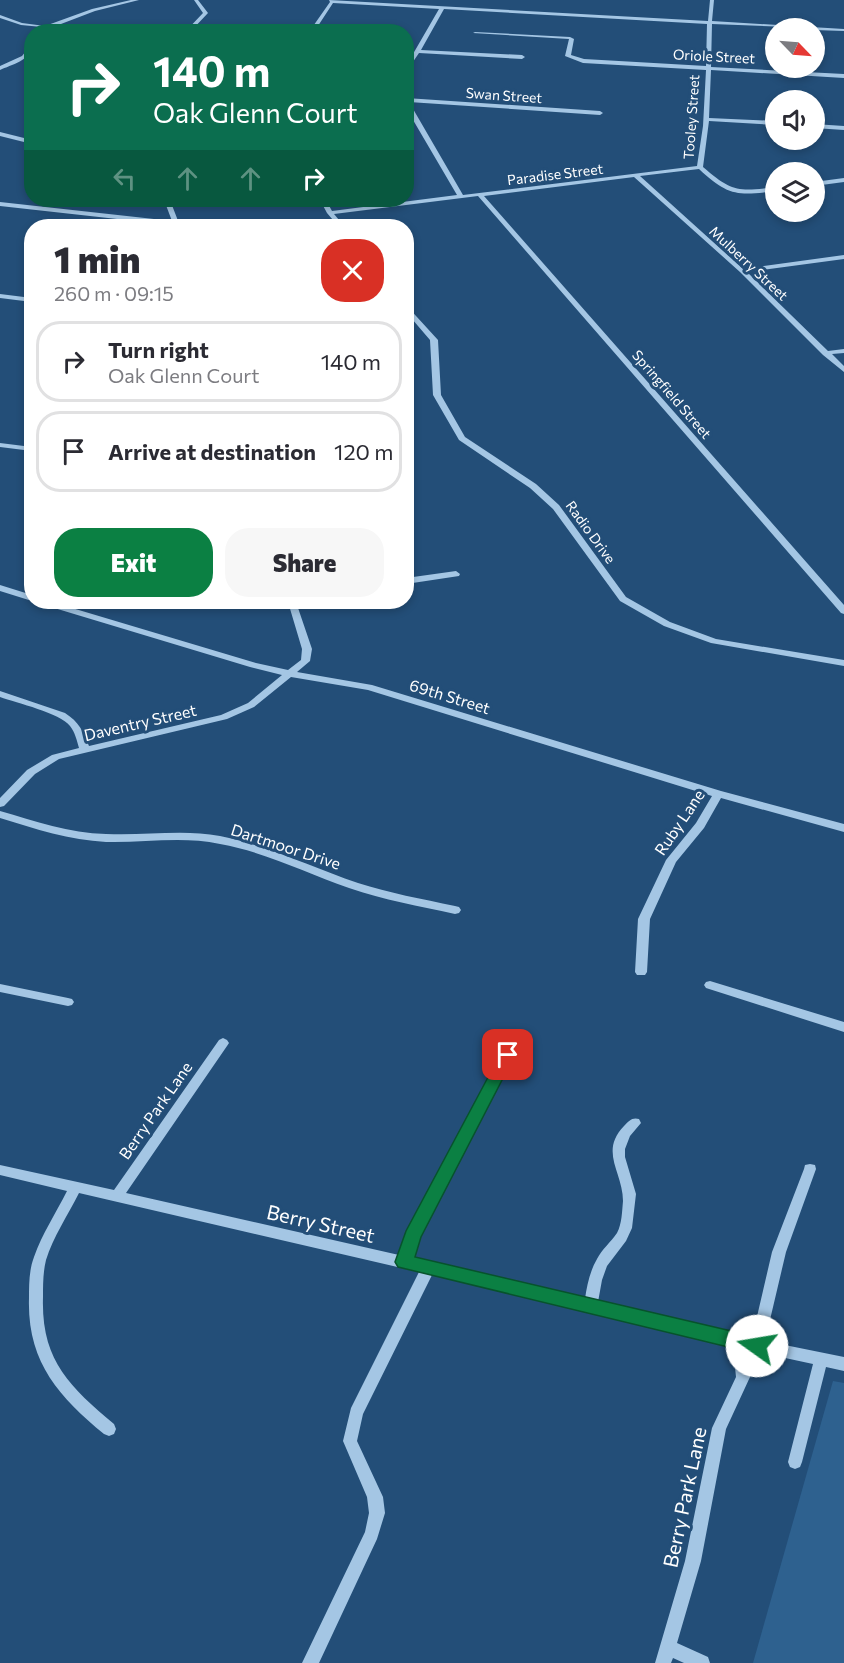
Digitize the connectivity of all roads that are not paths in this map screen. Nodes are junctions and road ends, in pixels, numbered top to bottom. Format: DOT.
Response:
graph roads {
  1 [pos="137,0"];
  2 [pos="196,0"];
  3 [pos="712,0"];
  4 [pos="331,1"];
  5 [pos="442,9"];
  6 [pos="0,16"];
  7 [pos="709,23"];
  8 [pos="24,24"];
  9 [pos="50,24"];
  10 [pos="195,24"];
  11 [pos="316,24"];
  12 [pos="765,26"];
  13 [pos="825,29"];
  14 [pos="844,30"];
  15 [pos="475,33"];
  16 [pos="417,51"];
  17 [pos="414,56"];
  18 [pos="24,57"];
  19 [pos="522,57"];
  20 [pos="0,68"];
  21 [pos="707,68"];
  22 [pos="844,76"];
  23 [pos="414,101"];
  24 [pos="600,113"];
  25 [pos="414,115"];
  26 [pos="706,119"];
  27 [pos="765,122"];
  28 [pos="825,127"];
  29 [pos="844,128"];
  30 [pos="0,134"];
  31 [pos="24,140"];
  32 [pos="700,167"];
  33 [pos="636,176"];
  34 [pos="844,180"];
  35 [pos="825,183"];
  36 [pos="765,190"];
  37 [pos="480,195"];
  38 [pos="461,197"];
  39 [pos="414,203"];
  40 [pos="0,204"];
  41 [pos="24,207"];
  42 [pos="25,207"];
  43 [pos="327,207"];
  44 [pos="379,207"];
  45 [pos="330,213"];
  46 [pos="126,219"];
  47 [pos="335,219"];
  48 [pos="844,257"];
  49 [pos="742,271"];
  50 [pos="0,296"];
  51 [pos="24,299"];
  52 [pos="414,316"];
  53 [pos="844,351"];
  54 [pos="826,353"];
  55 [pos="844,370"];
  56 [pos="0,445"];
  57 [pos="24,448"];
  58 [pos="456,574"];
  59 [pos="414,580"];
  60 [pos="0,588"];
  61 [pos="24,596"];
  62 [pos="67,609"];
  63 [pos="294,609"];
  64 [pos="844,611"];
  65 [pos="844,663"];
  66 [pos="291,674"];
  67 [pos="0,694"];
  68 [pos="85,750"];
  69 [pos="718,794"];
  70 [pos="0,804"];
  71 [pos="0,814"];
  72 [pos="844,828"];
  73 [pos="455,910"];
  74 [pos="641,972"];
  75 [pos="710,985"];
  76 [pos="0,988"];
  77 [pos="68,1002"];
  78 [pos="844,1027"];
  79 [pos="223,1043"];
  80 [pos="508,1055"];
  81 [pos="635,1123"];
  82 [pos="810,1169"];
  83 [pos="0,1170"];
  84 [pos="75,1188"];
  85 [pos="117,1196"];
  86 [pos="404,1262"];
  87 [pos="428,1268"];
  88 [pos="591,1306"];
  89 [pos="740,1342"];
  90 [pos="757,1346"];
  91 [pos="821,1359"];
  92 [pos="844,1364"];
  93 [pos="109,1429"];
  94 [pos="795,1462"];
  95 [pos="668,1647"];
  96 [pos="310,1663"];
  97 [pos="663,1663"];
  98 [pos="702,1663"];
  1 -- 9 [label="street"];
  2 -- 10 [label="street"];
  3 -- 7 [label="street"];
  4 -- 5 [label="street"];
  4 -- 11 [label="street"];
  5 -- 7 [label="street"];
  5 -- 16 [label="street"];
  6 -- 8 [label="street"];
  7 -- 12 [label="street"];
  7 -- 21 [label="street, Tooley Street"];
  13 -- 14 [label="street"];
  15 -- 21 [label="street, Oriole Street"];
  16 -- 17 [label="street"];
  16 -- 19 [label="street"];
  18 -- 20 [label="street"];
  21 -- 22 [label="street, Oriole Street"];
  21 -- 26 [label="street, Tooley Street"];
  23 -- 24 [label="street, Swan Street"];
  25 -- 38 [label="street"];
  26 -- 27 [label="street"];
  26 -- 32 [label="street, Tooley Street"];
  28 -- 29 [label="street"];
  30 -- 31 [label="street"];
  32 -- 33 [label="street, Paradise Street"];
  32 -- 36 [label="street"];
  33 -- 37 [label="street, Paradise Street"];
  33 -- 49 [label="street, Mulberry Street"];
  34 -- 35 [label="street"];
  37 -- 38 [label="street, Paradise Street"];
  37 -- 64 [label="street, Springfield Street"];
  38 -- 39 [label="street, Paradise Street"];
  40 -- 41 [label="street"];
  42 -- 46 [label="street"];
  43 -- 45 [label="street"];
  44 -- 45 [label="street, Paradise Street"];
  45 -- 47 [label="street"];
  48 -- 49 [label="street"];
  49 -- 54 [label="street, Mulberry Street"];
  50 -- 51 [label="street"];
  52 -- 65 [label="street, Radio Drive"];
  53 -- 54 [label="street"];
  54 -- 55 [label="street, Mulberry Street"];
  56 -- 57 [label="street"];
  58 -- 59 [label="street"];
  60 -- 61 [label="street"];
  62 -- 66 [label="street, 69th Street"];
  63 -- 66 [label="street"];
  66 -- 68 [label="street, Daventry Street"];
  66 -- 69 [label="street, 69th Street"];
  67 -- 68 [label="street"];
  68 -- 70 [label="street, Daventry Street"];
  69 -- 72 [label="street, 69th Street"];
  69 -- 74 [label="street, Ruby Lane"];
  71 -- 73 [label="street, Dartmoor Drive"];
  75 -- 78 [label="street"];
  76 -- 77 [label="street"];
  79 -- 85 [label="street, Berry Park Lane"];
  80 -- 86 [label="street"];
  81 -- 88 [label="street"];
  82 -- 90 [label="street"];
  83 -- 84 [label="street, Berry Street"];
  84 -- 85 [label="street, Berry Street"];
  84 -- 93 [label="street"];
  85 -- 86 [label="street, Berry Street"];
  86 -- 87 [label="street, Berry Street"];
  87 -- 88 [label="street, Berry Street"];
  87 -- 96 [label="street"];
  88 -- 89 [label="street, Berry Street"];
  89 -- 90 [label="street, Berry Street"];
  89 -- 95 [label="street, Berry Park Lane"];
  90 -- 91 [label="street, Berry Street"];
  91 -- 92 [label="street, Berry Street"];
  91 -- 94 [label="street"];
  95 -- 97 [label="street, Berry Park Lane"];
  95 -- 98 [label="street"];
}
